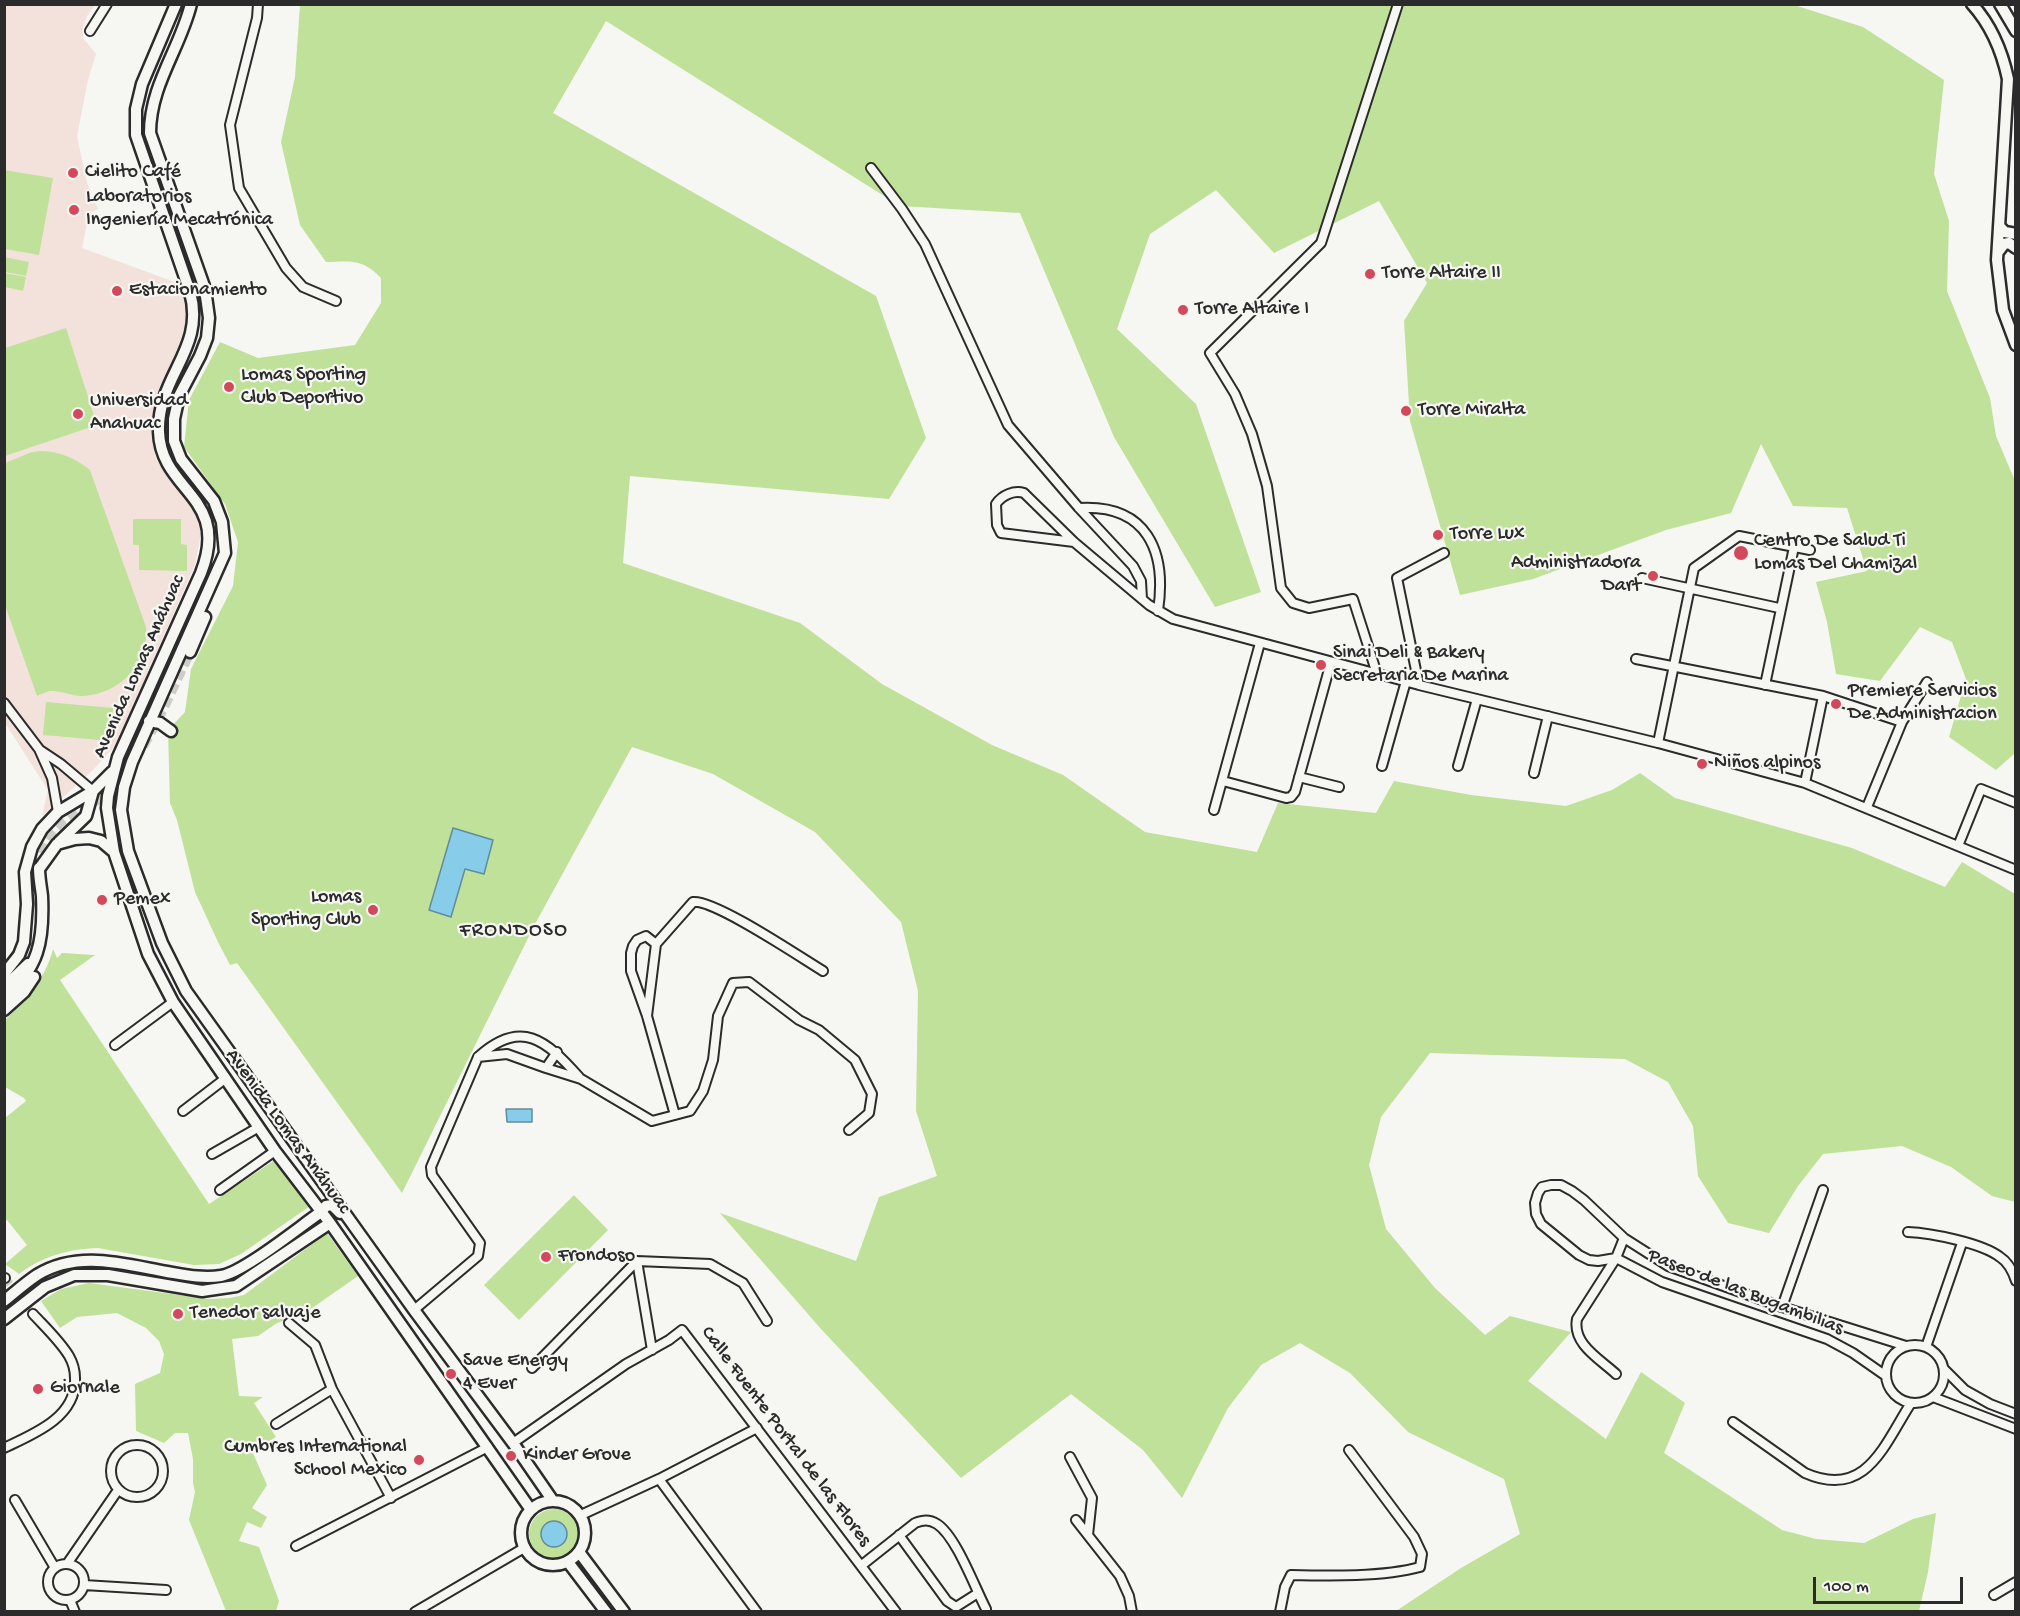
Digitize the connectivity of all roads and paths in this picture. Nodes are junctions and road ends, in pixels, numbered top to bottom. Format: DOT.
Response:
graph roads {
  1 [pos="107,4"];
  2 [pos="176,4"];
  3 [pos="191,4"];
  4 [pos="258,4"];
  5 [pos="1398,4"];
  6 [pos="1972,4"];
  7 [pos="2000,4"];
  8 [pos="90,31"];
  9 [pos="2016,31"];
  10 [pos="871,168"];
  11 [pos="1999,225"];
  12 [pos="2016,234"];
  13 [pos="2016,248"];
  14 [pos="1998,252"];
  15 [pos="336,301"];
  16 [pos="2016,345"];
  17 [pos="1079,508"];
  18 [pos="1074,542"];
  19 [pos="1794,547"];
  20 [pos="1810,550"];
  21 [pos="225,553"];
  22 [pos="1444,553"];
  23 [pos="1642,578"];
  24 [pos="1690,589"];
  25 [pos="1142,599"];
  26 [pos="1779,608"];
  27 [pos="1158,611"];
  28 [pos="1260,643"];
  29 [pos="189,652"];
  30 [pos="1636,659"];
  31 [pos="1331,662"];
  32 [pos="1674,667"];
  33 [pos="1377,674"];
  34 [pos="1406,681"];
  35 [pos="1927,682"];
  36 [pos="1419,685"];
  37 [pos="1765,685"];
  38 [pos="1823,696"];
  39 [pos="1477,699"];
  40 [pos="4,703"];
  41 [pos="1548,716"];
  42 [pos="149,721"];
  43 [pos="1902,722"];
  44 [pos="171,730"];
  45 [pos="1658,743"];
  46 [pos="39,749"];
  47 [pos="1382,766"];
  48 [pos="1458,766"];
  49 [pos="112,772"];
  50 [pos="1534,773"];
  51 [pos="1299,777"];
  52 [pos="1223,781"];
  53 [pos="1805,783"];
  54 [pos="1340,787"];
  55 [pos="93,792"];
  56 [pos="2016,803"];
  57 [pos="1867,807"];
  58 [pos="1214,810"];
  59 [pos="58,812"];
  60 [pos="57,844"];
  61 [pos="1958,846"];
  62 [pos="114,852"];
  63 [pos="2016,870"];
  64 [pos="656,944"];
  65 [pos="37,952"];
  66 [pos="824,971"];
  67 [pos="4,974"];
  68 [pos="4,987"];
  69 [pos="4,998"];
  70 [pos="173,1002"];
  71 [pos="4,1010"];
  72 [pos="646,1016"];
  73 [pos="507,1037"];
  74 [pos="115,1045"];
  75 [pos="557,1052"];
  76 [pos="507,1054"];
  77 [pos="478,1057"];
  78 [pos="546,1068"];
  79 [pos="226,1078"];
  80 [pos="581,1079"];
  81 [pos="183,1111"];
  82 [pos="675,1115"];
  83 [pos="259,1127"];
  84 [pos="849,1130"];
  85 [pos="275,1151"];
  86 [pos="212,1154"];
  87 [pos="220,1190"];
  88 [pos="1823,1190"];
  89 [pos="321,1212"];
  90 [pos="330,1223"];
  91 [pos="355,1227"];
  92 [pos="1908,1232"];
  93 [pos="1623,1238"];
  94 [pos="1962,1242"];
  95 [pos="1616,1258"];
  96 [pos="637,1261"];
  97 [pos="2016,1281"];
  98 [pos="4,1301"];
  99 [pos="1782,1307"];
  100 [pos="414,1310"];
  101 [pos="33,1314"];
  102 [pos="4,1319"];
  103 [pos="767,1321"];
  104 [pos="289,1323"];
  105 [pos="1906,1346"];
  106 [pos="1926,1347"];
  107 [pos="652,1350"];
  108 [pos="532,1368"];
  109 [pos="1944,1369"];
  110 [pos="1616,1374"];
  111 [pos="1886,1376"];
  112 [pos="332,1389"];
  113 [pos="1933,1397"];
  114 [pos="1911,1403"];
  115 [pos="2016,1414"];
  116 [pos="1733,1422"];
  117 [pos="276,1424"];
  118 [pos="757,1428"];
  119 [pos="2016,1429"];
  120 [pos="513,1443"];
  121 [pos="488,1447"];
  122 [pos="4,1448"];
  123 [pos="1349,1450"];
  124 [pos="1070,1457"];
  125 [pos="659,1479"];
  126 [pos="118,1490"];
  127 [pos="391,1498"];
  128 [pos="15,1500"];
  129 [pos="553,1501"];
  130 [pos="531,1510"];
  131 [pos="581,1515"];
  132 [pos="1076,1520"];
  133 [pos="1088,1535"];
  134 [pos="899,1536"];
  135 [pos="296,1546"];
  136 [pos="524,1548"];
  137 [pos="579,1552"];
  138 [pos="568,1562"];
  139 [pos="67,1564"];
  140 [pos="862,1565"];
  141 [pos="54,1569"];
  142 [pos="2016,1582"];
  143 [pos="84,1585"];
  144 [pos="166,1590"];
  145 [pos="978,1593"];
  146 [pos="1994,1595"];
  147 [pos="70,1600"];
  148 [pos="426,1609"];
  149 [pos="986,1609"];
  150 [pos="75,1611"];
  151 [pos="415,1611"];
  152 [pos="606,1611"];
  153 [pos="624,1611"];
  154 [pos="757,1611"];
  155 [pos="896,1611"];
  156 [pos="1132,1611"];
  157 [pos="1280,1611"];
  1 -- 8 [label="street"];
  2 -- 49 [label="main road, Avenida Lomas Anáhuac"];
  3 -- 21 [label="main road, Avenida Lomas Anáhuac"];
  4 -- 15 [label="street"];
  5 -- 33 [label="street"];
  6 -- 11 [label="main road"];
  7 -- 9 [label="main road"];
  10 -- 17 [label="street"];
  11 -- 12 [label="main road"];
  11 -- 14 [label="main road"];
  13 -- 14 [label="main road"];
  14 -- 16 [label="main road"];
  17 -- 25 [label="street"];
  17 -- 27 [label="street"];
  18 -- 18 [label="street"];
  18 -- 25 [label="street"];
  19 -- 20 [label="street"];
  19 -- 24 [label="street"];
  19 -- 26 [label="street"];
  21 -- 29 [label="main road"];
  21 -- 42 [label="main road, Avenida Lomas Anáhuac"];
  22 -- 36 [label="street"];
  23 -- 24 [label="street"];
  24 -- 26 [label="street"];
  24 -- 32 [label="street"];
  25 -- 27 [label="street"];
  26 -- 37 [label="street"];
  27 -- 28 [label="street"];
  28 -- 31 [label="street"];
  28 -- 52 [label="street"];
  30 -- 32 [label="street"];
  31 -- 33 [label="street"];
  31 -- 51 [label="street"];
  32 -- 37 [label="street"];
  32 -- 45 [label="street"];
  33 -- 34 [label="street"];
  34 -- 36 [label="street"];
  34 -- 47 [label="street"];
  35 -- 43 [label="street"];
  36 -- 39 [label="street"];
  37 -- 38 [label="street"];
  38 -- 43 [label="street"];
  38 -- 53 [label="street"];
  39 -- 41 [label="street"];
  39 -- 48 [label="street"];
  40 -- 46 [label="street"];
  41 -- 45 [label="street"];
  41 -- 50 [label="street"];
  42 -- 44 [label="main road"];
  42 -- 91 [label="main road, Avenida Lomas Anáhuac"];
  43 -- 57 [label="street"];
  45 -- 53 [label="street"];
  46 -- 55 [label="street"];
  46 -- 59 [label="street"];
  49 -- 55 [label="main road"];
  49 -- 62 [label="main road, Avenida Lomas Anáhuac"];
  51 -- 52 [label="street"];
  51 -- 54 [label="street"];
  52 -- 58 [label="street"];
  53 -- 57 [label="street"];
  55 -- 59 [label="main road"];
  55 -- 60 [label="main road"];
  56 -- 61 [label="street"];
  57 -- 61 [label="street"];
  59 -- 67 [label="main road"];
  60 -- 62 [label="main road"];
  60 -- 65 [label="main road"];
  61 -- 63 [label="street"];
  62 -- 70 [label="main road, Avenida Lomas Anáhuac"];
  64 -- 66 [label="street"];
  64 -- 72 [label="street"];
  64 -- 72 [label="street"];
  65 -- 68 [label="main road"];
  65 -- 69 [label="main road"];
  65 -- 71 [label="main road"];
  70 -- 74 [label="street"];
  70 -- 79 [label="main road, Avenida Lomas Anáhuac"];
  72 -- 82 [label="street"];
  73 -- 75 [label="street"];
  73 -- 76 [label="street"];
  73 -- 77 [label="street"];
  75 -- 78 [label="street"];
  75 -- 80 [label="street"];
  76 -- 77 [label="street"];
  76 -- 78 [label="street"];
  77 -- 100 [label="street"];
  78 -- 80 [label="street"];
  79 -- 81 [label="street"];
  79 -- 83 [label="main road, Avenida Lomas Anáhuac"];
  80 -- 82 [label="street"];
  82 -- 84 [label="street"];
  83 -- 85 [label="main road, Avenida Lomas Anáhuac"];
  83 -- 86 [label="street"];
  85 -- 87 [label="street"];
  85 -- 89 [label="main road, Avenida Lomas Anáhuac"];
  88 -- 99 [label="street"];
  89 -- 90 [label="main road, Avenida Lomas Anáhuac"];
  89 -- 91 [label="main road"];
  89 -- 98 [label="main road"];
  90 -- 102 [label="main road"];
  90 -- 121 [label="main road, Avenida Lomas Anáhuac"];
  91 -- 100 [label="main road, Avenida Lomas Anáhuac"];
  92 -- 94 [label="street"];
  93 -- 95 [label="street"];
  93 -- 95 [label="street, Paseo de las Bugambilias"];
  93 -- 99 [label="street, Paseo de las Bugambilias"];
  94 -- 97 [label="street"];
  94 -- 106 [label="street"];
  95 -- 110 [label="street"];
  95 -- 111 [label="street, Paseo de las Bugambilias"];
  96 -- 103 [label="street"];
  96 -- 107 [label="street"];
  96 -- 108 [label="street"];
  99 -- 105 [label="street, Paseo de las Bugambilias"];
  100 -- 120 [label="main road, Avenida Lomas Anáhuac"];
  101 -- 122 [label="street"];
  104 -- 112 [label="street"];
  105 -- 106 [label="street"];
  105 -- 111 [label="street"];
  106 -- 109 [label="street"];
  107 -- 118 [label="street, Calle Fuente Portal de las Flores"];
  107 -- 120 [label="street, Calle Fuente Portal de las Flores"];
  109 -- 113 [label="street"];
  109 -- 115 [label="street"];
  111 -- 114 [label="street"];
  112 -- 117 [label="street"];
  112 -- 127 [label="street"];
  113 -- 114 [label="street"];
  113 -- 119 [label="street"];
  114 -- 116 [label="street"];
  118 -- 125 [label="street"];
  118 -- 140 [label="street, Calle Fuente Portal de las Flores"];
  120 -- 129 [label="main road, Avenida Lomas Anáhuac"];
  121 -- 127 [label="street"];
  121 -- 130 [label="main road, Avenida Lomas Anáhuac"];
  123 -- 157 [label="street"];
  124 -- 133 [label="street"];
  125 -- 131 [label="street"];
  125 -- 154 [label="street"];
  126 -- 126 [label="street"];
  126 -- 139 [label="street"];
  127 -- 135 [label="street"];
  128 -- 141 [label="street"];
  129 -- 130 [label="main road"];
  129 -- 131 [label="main road"];
  130 -- 136 [label="main road"];
  131 -- 137 [label="main road"];
  132 -- 133 [label="street"];
  133 -- 156 [label="street"];
  134 -- 140 [label="street"];
  134 -- 145 [label="street"];
  134 -- 145 [label="street"];
  136 -- 138 [label="main road"];
  136 -- 148 [label="street"];
  137 -- 138 [label="main road"];
  137 -- 153 [label="main road"];
  138 -- 152 [label="main road"];
  139 -- 141 [label="street"];
  139 -- 143 [label="street"];
  140 -- 155 [label="street, Calle Fuente Portal de las Flores"];
  141 -- 147 [label="street"];
  142 -- 146 [label="street"];
  143 -- 144 [label="street"];
  143 -- 147 [label="street"];
  145 -- 149 [label="street"];
  147 -- 150 [label="street"];
  148 -- 151 [label="street"];
}
